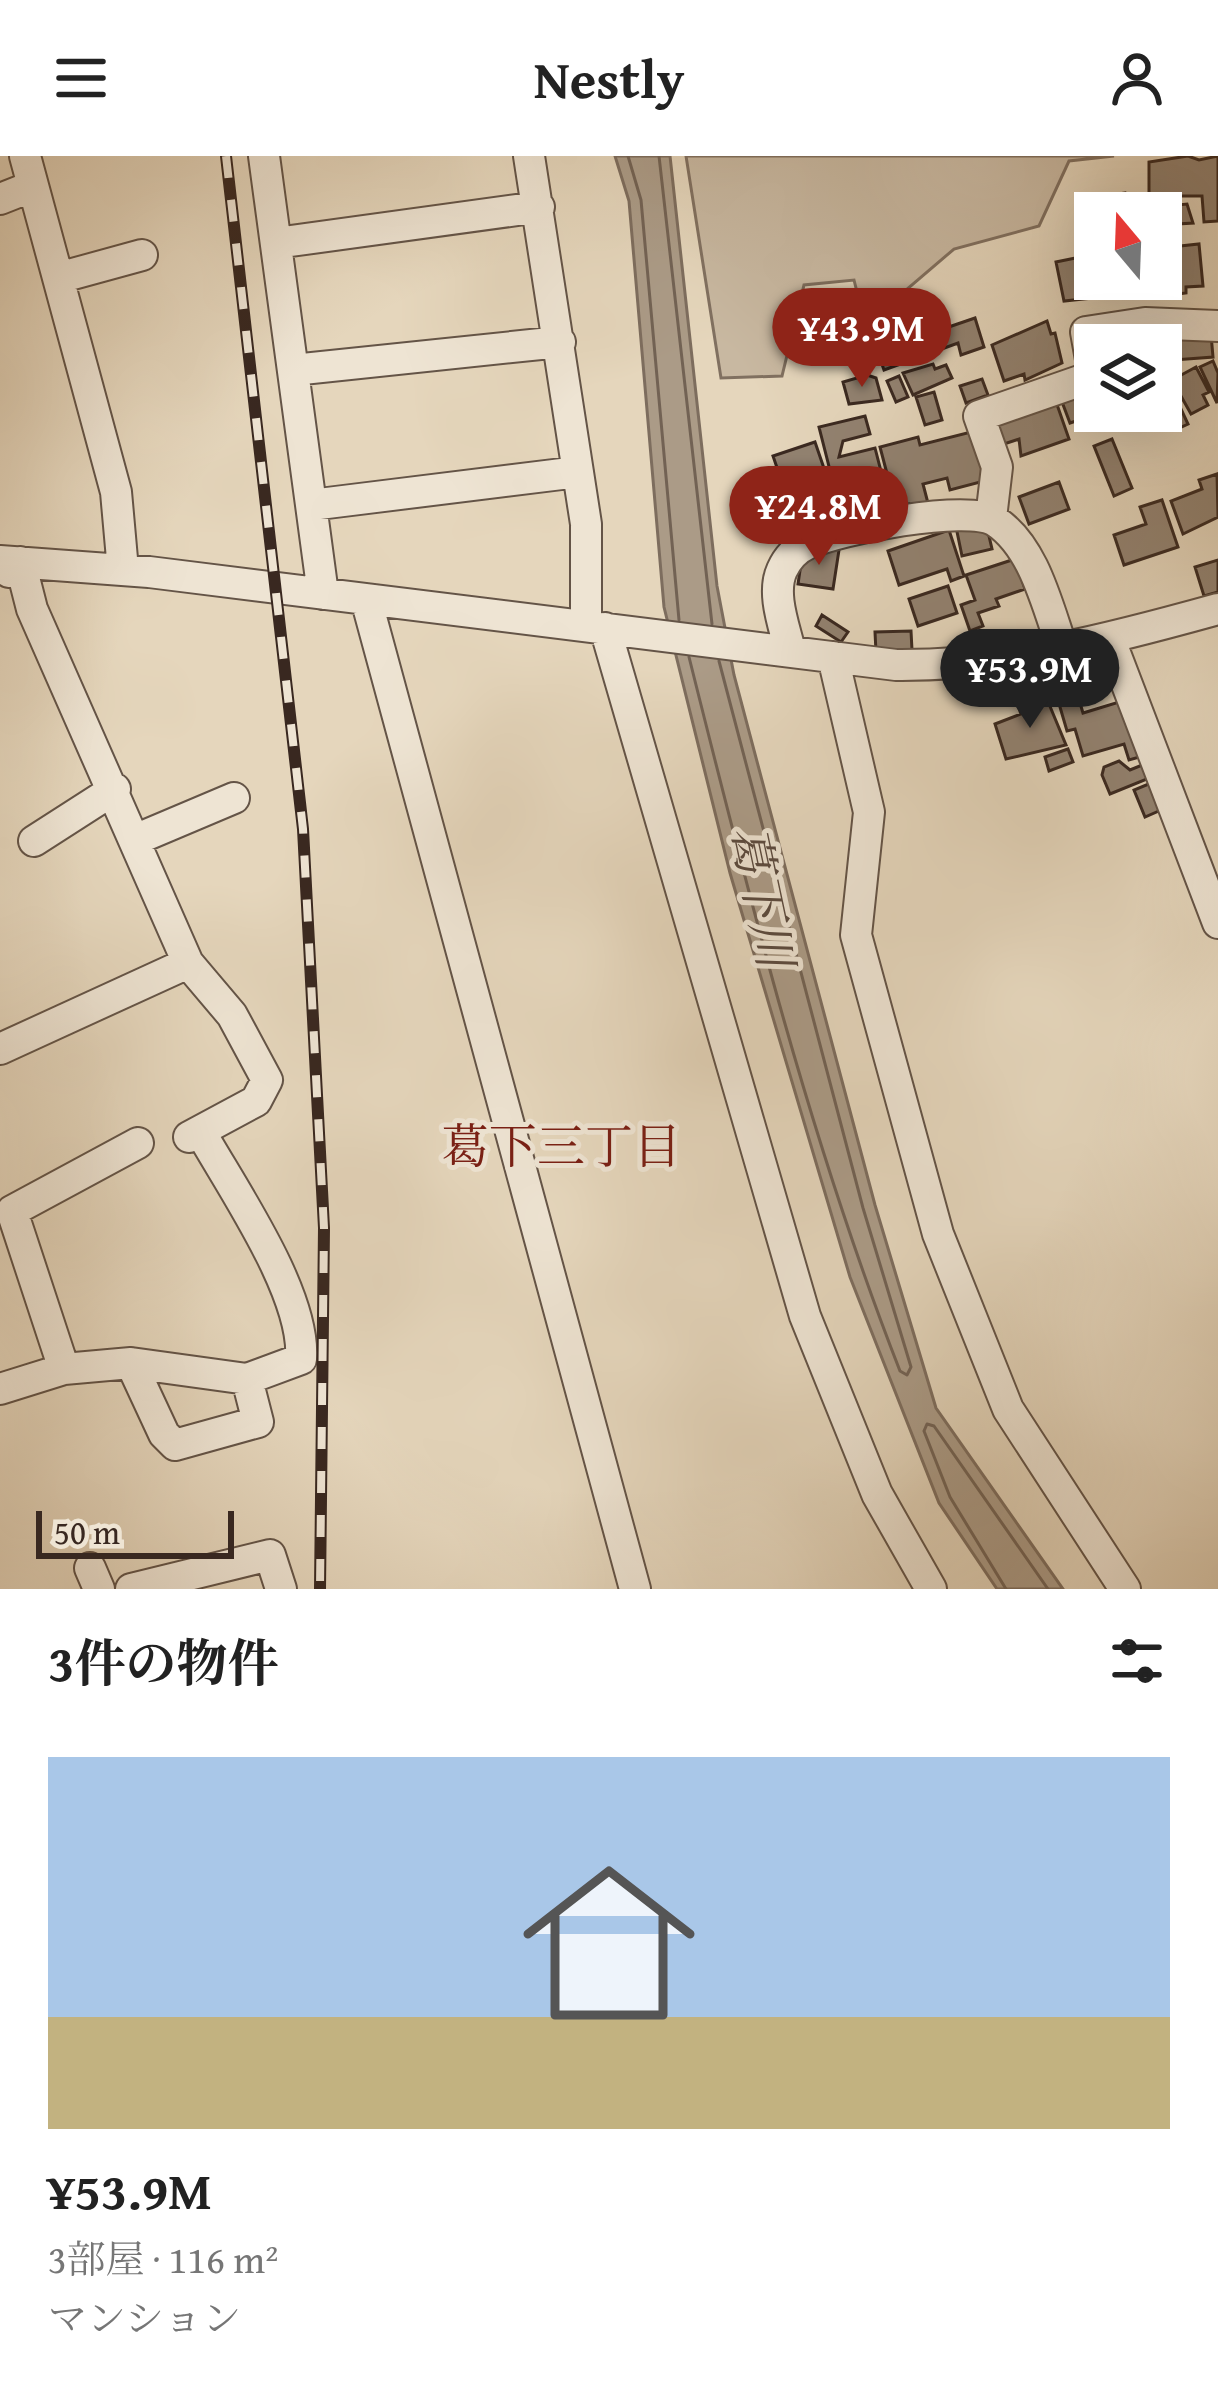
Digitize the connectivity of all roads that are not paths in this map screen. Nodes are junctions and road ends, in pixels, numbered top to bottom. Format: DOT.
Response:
graph roads {
  1 [pos="264,156"];
  2 [pos="529,156"];
  3 [pos="29,171"];
  4 [pos="0,200"];
  5 [pos="539,207"];
  6 [pos="275,243"];
  7 [pos="142,254"];
  8 [pos="58,278"];
  9 [pos="1218,326"];
  10 [pos="560,342"];
  11 [pos="292,370"];
  12 [pos="578,472"];
  13 [pos="311,505"];
  14 [pos="991,518"];
  15 [pos="7,568"];
  16 [pos="123,570"];
  17 [pos="323,594"];
  18 [pos="365,599"];
  19 [pos="1218,609"];
  20 [pos="596,627"];
  21 [pos="1110,640"];
  22 [pos="1063,650"];
  23 [pos="790,651"];
  24 [pos="833,657"];
  25 [pos="115,789"];
  26 [pos="234,798"];
  27 [pos="137,839"];
  28 [pos="34,841"];
  29 [pos="1218,923"];
  30 [pos="188,963"];
  31 [pos="0,1049"];
  32 [pos="138,1143"];
  33 [pos="130,1363"];
  34 [pos="64,1369"];
  35 [pos="247,1378"];
  36 [pos="0,1389"];
  37 [pos="131,1589"];
  38 [pos="281,1589"];
  39 [pos="635,1589"];
  40 [pos="931,1589"];
  41 [pos="1125,1589"];
  1 -- 6 [label="street"];
  2 -- 5 [label="street"];
  3 -- 4 [label="street"];
  3 -- 8 [label="street"];
  5 -- 6 [label="street"];
  5 -- 10 [label="street"];
  6 -- 11 [label="street"];
  7 -- 8 [label="street"];
  8 -- 16 [label="street"];
  9 -- 14 [label="street"];
  10 -- 11 [label="street"];
  10 -- 12 [label="street"];
  11 -- 13 [label="street"];
  12 -- 13 [label="street"];
  12 -- 20 [label="street"];
  13 -- 17 [label="street"];
  14 -- 22 [label="street"];
  14 -- 23 [label="street"];
  15 -- 16 [label="street"];
  15 -- 25 [label="street"];
  16 -- 17 [label="street"];
  17 -- 18 [label="street"];
  18 -- 20 [label="street"];
  18 -- 39 [label="street"];
  19 -- 21 [label="street"];
  20 -- 23 [label="street"];
  20 -- 40 [label="street"];
  21 -- 22 [label="street"];
  21 -- 29 [label="street"];
  22 -- 24 [label="street"];
  23 -- 24 [label="street"];
  24 -- 41 [label="street"];
  25 -- 27 [label="street"];
  25 -- 28 [label="street"];
  26 -- 27 [label="street"];
  27 -- 30 [label="street"];
  30 -- 31 [label="street"];
  30 -- 35 [label="street"];
  32 -- 34 [label="street"];
  33 -- 34 [label="street"];
  33 -- 35 [label="street"];
  33 -- 35 [label="street"];
  34 -- 36 [label="street"];
  37 -- 38 [label="street"];
}
